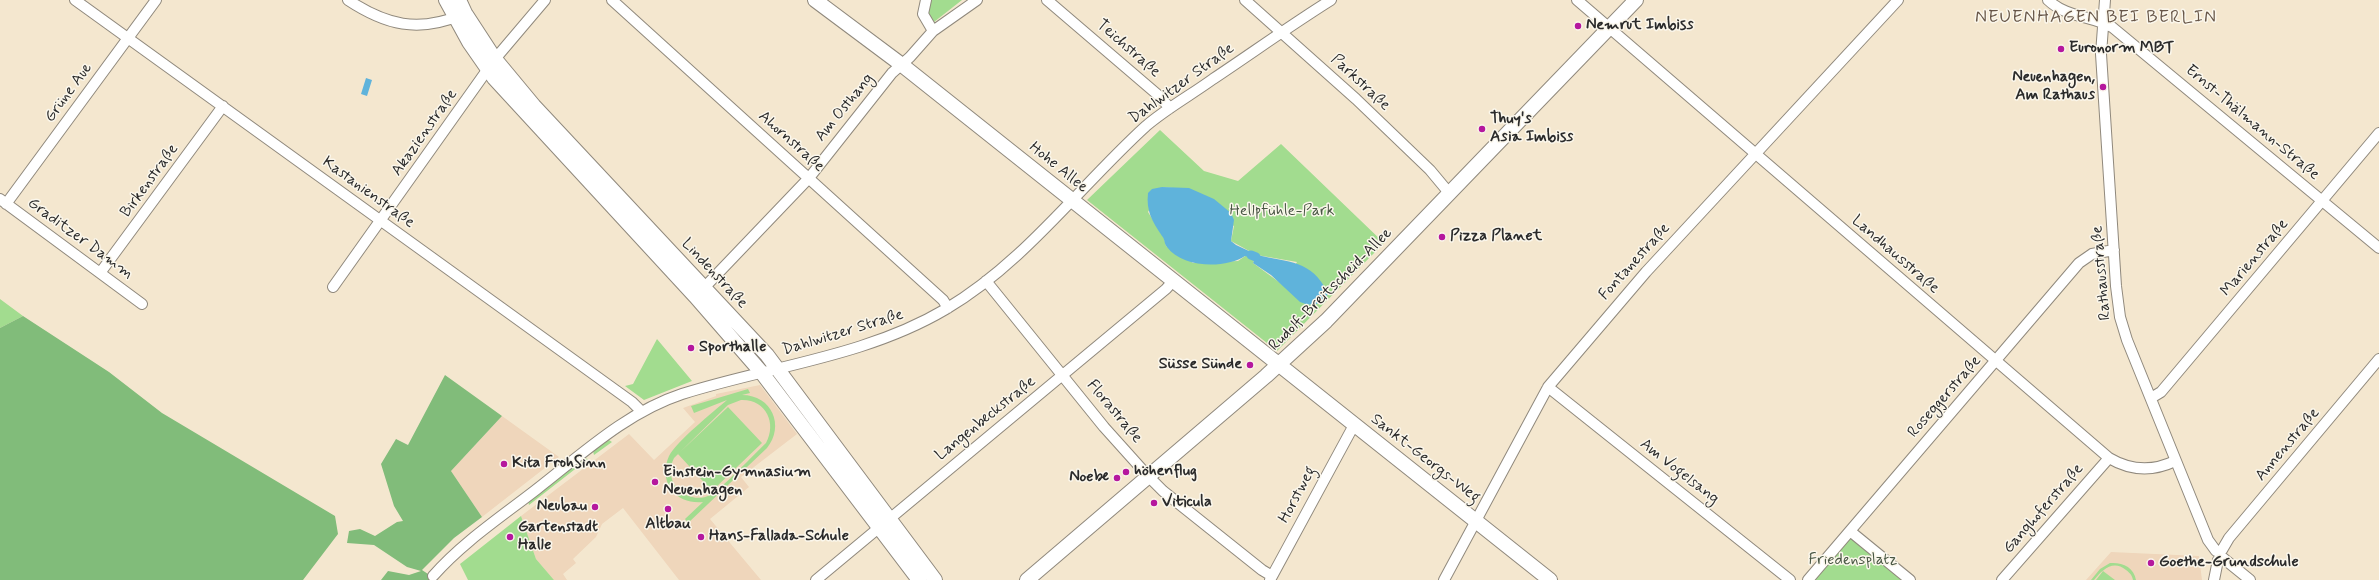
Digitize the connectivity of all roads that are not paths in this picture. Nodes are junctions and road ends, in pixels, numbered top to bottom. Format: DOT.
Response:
graph roads {
  1 [pos="75,0"];
  2 [pos="156,0"];
  3 [pos="348,0"];
  4 [pos="446,0"];
  5 [pos="459,0"];
  6 [pos="545,0"];
  7 [pos="612,0"];
  8 [pos="815,0"];
  9 [pos="926,0"];
  10 [pos="977,0"];
  11 [pos="1047,0"];
  12 [pos="1245,0"];
  13 [pos="1331,0"];
  14 [pos="1576,0"];
  15 [pos="1636,0"];
  16 [pos="1898,0"];
  17 [pos="2048,0"];
  18 [pos="2105,0"];
  19 [pos="460,15"];
  20 [pos="2104,22"];
  21 [pos="1609,29"];
  22 [pos="933,31"];
  23 [pos="1281,31"];
  24 [pos="128,38"];
  25 [pos="491,65"];
  26 [pos="902,65"];
  27 [pos="223,106"];
  28 [pos="1170,108"];
  29 [pos="2379,133"];
  30 [pos="1754,155"];
  31 [pos="809,178"];
  32 [pos="1450,194"];
  33 [pos="1071,200"];
  34 [pos="3,201"];
  35 [pos="2322,201"];
  36 [pos="382,222"];
  37 [pos="2379,248"];
  38 [pos="2114,250"];
  39 [pos="100,273"];
  40 [pos="1174,280"];
  41 [pos="986,281"];
  42 [pos="333,288"];
  43 [pos="700,293"];
  44 [pos="142,304"];
  45 [pos="948,308"];
  46 [pos="2379,360"];
  47 [pos="1996,361"];
  48 [pos="1279,365"];
  49 [pos="776,370"];
  50 [pos="762,373"];
  51 [pos="1063,375"];
  52 [pos="1548,387"];
  53 [pos="2151,398"];
  54 [pos="642,412"];
  55 [pos="1354,425"];
  56 [pos="2109,458"];
  57 [pos="2175,461"];
  58 [pos="1148,476"];
  59 [pos="1476,521"];
  60 [pos="884,523"];
  61 [pos="1850,531"];
  62 [pos="2220,555"];
  63 [pos="433,576"];
  64 [pos="1271,578"];
  65 [pos="816,580"];
  66 [pos="919,580"];
  67 [pos="935,580"];
  68 [pos="1027,580"];
  69 [pos="1444,580"];
  70 [pos="1550,580"];
  71 [pos="1790,580"];
  72 [pos="1808,580"];
  73 [pos="1910,580"];
  74 [pos="2002,580"];
  75 [pos="2214,580"];
  76 [pos="2250,580"];
  1 -- 24 [label="street, Kastanienstraße"];
  2 -- 24 [label="street, Grüne Aue"];
  3 -- 19 [label="street"];
  4 -- 19 [label="street, Lindenstraße"];
  5 -- 19 [label="street, Lindenstraße"];
  6 -- 25 [label="street, Akazienstraße"];
  7 -- 31 [label="street, Ahornstraße"];
  8 -- 26 [label="street, Hohe Allee"];
  9 -- 22 [label="street"];
  10 -- 22 [label="street, Am Osthang"];
  11 -- 28 [label="street, Teichstraße"];
  12 -- 23 [label="street, Parkstraße"];
  13 -- 23 [label="street, Dahlwitzer Straße"];
  14 -- 21 [label="street, Landhausstraße"];
  15 -- 21 [label="street, Rudolf-Breitscheid-Allee"];
  16 -- 30 [label="street, Fontanestraße"];
  17 -- 20 [label="street"];
  18 -- 20 [label="street, Rathausstraße"];
  19 -- 25 [label="street, Lindenstraße"];
  20 -- 35 [label="street, Ernst-Thälmann-Straße"];
  20 -- 38 [label="street, Rathausstraße"];
  21 -- 30 [label="street, Landhausstraße"];
  21 -- 32 [label="street, Rudolf-Breitscheid-Allee"];
  22 -- 26 [label="street, Am Osthang"];
  23 -- 28 [label="street, Dahlwitzer Straße"];
  23 -- 32 [label="street, Parkstraße"];
  24 -- 27 [label="street, Kastanienstraße"];
  24 -- 34 [label="street, Grüne Aue"];
  25 -- 36 [label="street, Akazienstraße"];
  25 -- 43 [label="street, Lindenstraße"];
  26 -- 31 [label="street, Am Osthang"];
  26 -- 33 [label="street, Hohe Allee"];
  27 -- 36 [label="street, Kastanienstraße"];
  27 -- 39 [label="street, Birkenstraße"];
  28 -- 33 [label="street, Dahlwitzer Straße"];
  29 -- 35 [label="street, Marienstraße"];
  30 -- 47 [label="street, Landhausstraße"];
  30 -- 52 [label="street, Fontanestraße"];
  31 -- 43 [label="street, Am Osthang"];
  31 -- 45 [label="street, Ahornstraße"];
  32 -- 48 [label="street, Rudolf-Breitscheid-Allee"];
  33 -- 40 [label="street, Hohe Allee"];
  33 -- 41 [label="street, Dahlwitzer Straße"];
  34 -- 39 [label="street, Graditzer Damm"];
  35 -- 37 [label="street, Ernst-Thälmann-Straße"];
  35 -- 53 [label="street, Marienstraße"];
  36 -- 42 [label="street, Akazienstraße"];
  36 -- 54 [label="street, Kastanienstraße"];
  38 -- 47 [label="street, Roseggerstraße"];
  38 -- 53 [label="street, Rathausstraße"];
  39 -- 44 [label="street, Graditzer Damm"];
  40 -- 48 [label="street, Hohe Allee"];
  40 -- 51 [label="street, Langenbeckstraße"];
  41 -- 45 [label="street, Dahlwitzer Straße"];
  41 -- 51 [label="street, Florastraße"];
  43 -- 49 [label="street, Lindenstraße"];
  43 -- 50 [label="street, Lindenstraße"];
  45 -- 49 [label="street, Dahlwitzer Straße"];
  46 -- 62 [label="street, Annenstraße"];
  47 -- 56 [label="street, Landhausstraße"];
  47 -- 61 [label="street, Roseggerstraße"];
  48 -- 55 [label="street, Sankt-Georgs-Weg"];
  48 -- 58 [label="street, Rudolf-Breitscheid-Allee"];
  49 -- 50 [label="street, Dahlwitzer Straße"];
  49 -- 60 [label="street, Lindenstraße"];
  50 -- 54 [label="street, Dahlwitzer Straße"];
  50 -- 60 [label="street, Lindenstraße"];
  51 -- 58 [label="street, Florastraße"];
  51 -- 60 [label="street, Langenbeckstraße"];
  52 -- 59 [label="street, Fontanestraße"];
  52 -- 71 [label="street, Am Vogelsang"];
  53 -- 57 [label="street, Rathausstraße"];
  54 -- 63 [label="street, Dahlwitzer Straße"];
  55 -- 59 [label="street, Sankt-Georgs-Weg"];
  55 -- 64 [label="street, Horstweg"];
  56 -- 57 [label="street, Landhausstraße"];
  56 -- 74 [label="street, Ganghoferstraße"];
  57 -- 62 [label="street, Rathausstraße"];
  58 -- 64 [label="street, Florastraße"];
  58 -- 68 [label="street, Rudolf-Breitscheid-Allee"];
  59 -- 69 [label="street, Fontanestraße"];
  59 -- 70 [label="street, Sankt-Georgs-Weg"];
  60 -- 65 [label="street, Langenbeckstraße"];
  60 -- 66 [label="street, Lindenstraße"];
  60 -- 67 [label="street, Lindenstraße"];
  61 -- 72 [label="street, Roseggerstraße"];
  61 -- 73 [label="street"];
  62 -- 75 [label="street"];
  62 -- 76 [label="street, Rathausstraße"];
}
